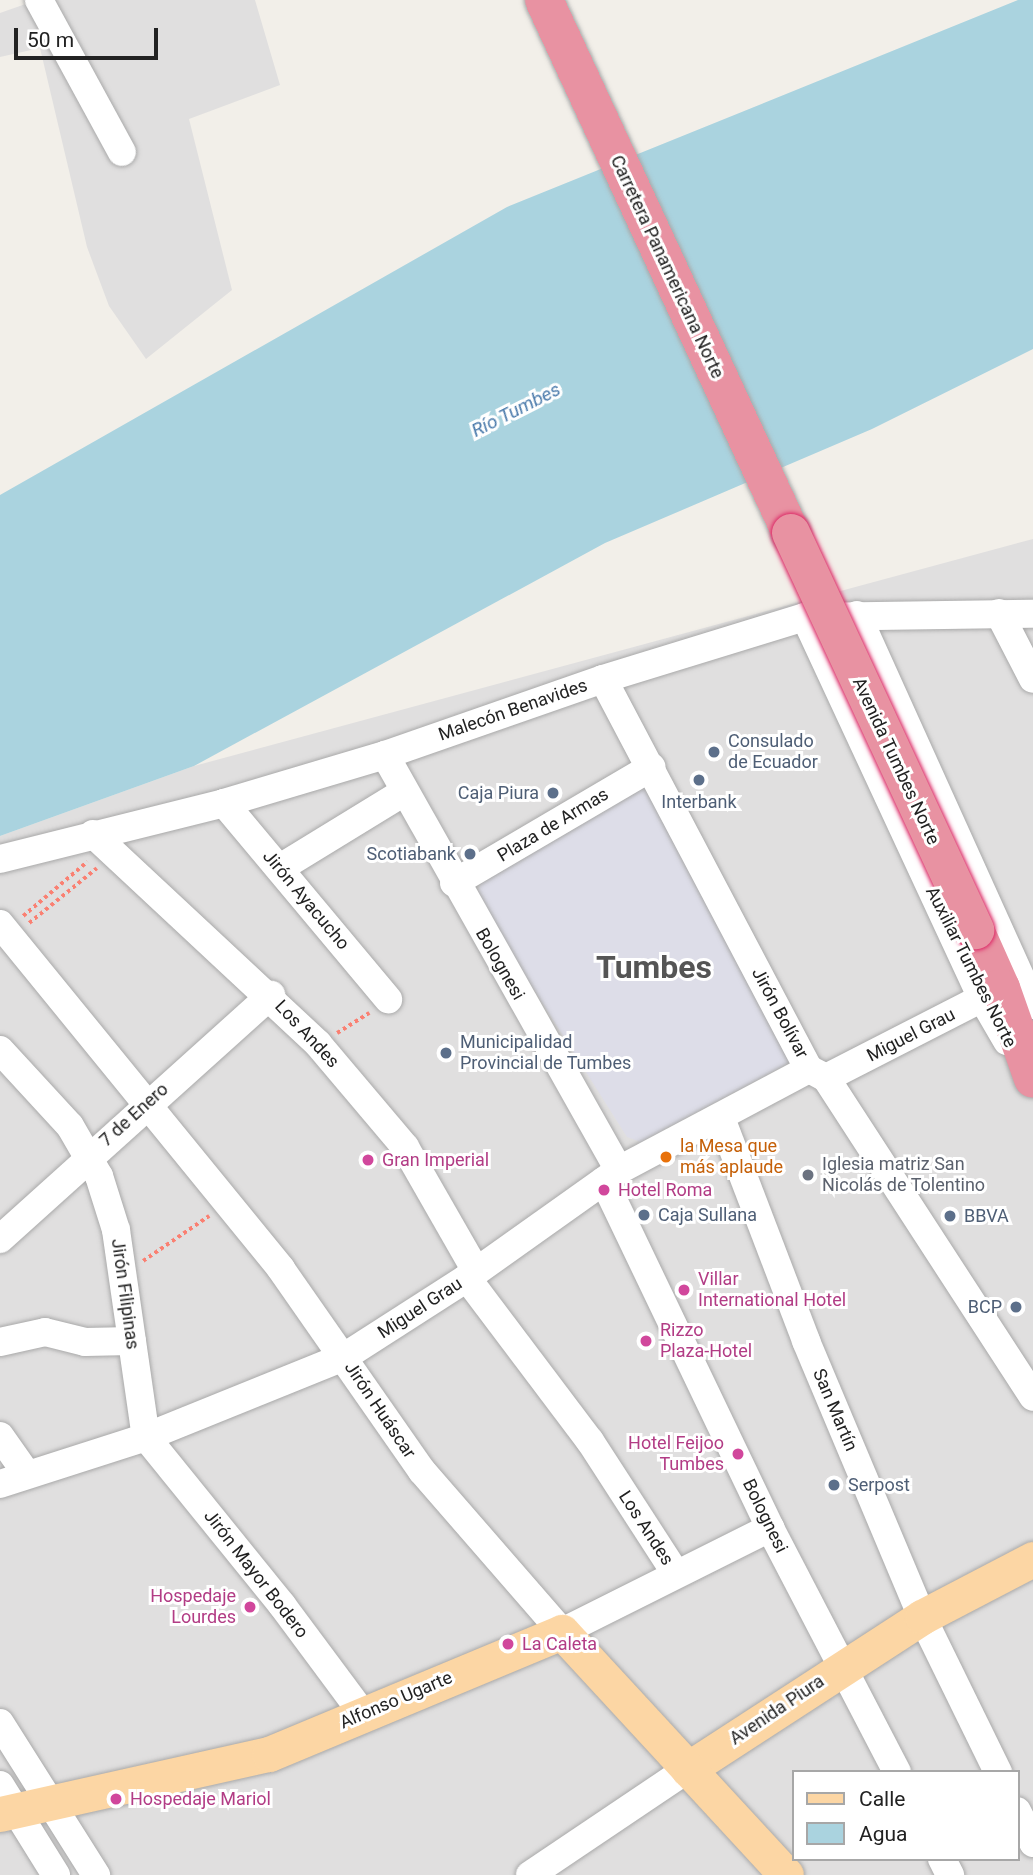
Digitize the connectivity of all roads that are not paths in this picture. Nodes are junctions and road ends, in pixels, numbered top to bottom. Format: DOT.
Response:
graph roads {
  1 [pos="39,0"];
  2 [pos="544,0"];
  3 [pos="122,152"];
  4 [pos="791,533"];
  5 [pos="999,613"];
  6 [pos="1033,614"];
  7 [pos="857,615"];
  8 [pos="805,617"];
  9 [pos="603,679"];
  10 [pos="1033,679"];
  11 [pos="385,755"];
  12 [pos="652,767"];
  13 [pos="404,792"];
  14 [pos="223,803"];
  15 [pos="103,846"];
  16 [pos="0,859"];
  17 [pos="280,868"];
  18 [pos="454,884"];
  19 [pos="6,931"];
  20 [pos="1014,988"];
  21 [pos="271,995"];
  22 [pos="388,999"];
  23 [pos="1033,1040"];
  24 [pos="0,1050"];
  25 [pos="818,1074"];
  26 [pos="1033,1079"];
  27 [pos="1033,1087"];
  28 [pos="145,1104"];
  29 [pos="721,1118"];
  30 [pos="90,1154"];
  31 [pos="611,1176"];
  32 [pos="4,1226"];
  33 [pos="472,1275"];
  34 [pos="132,1341"];
  35 [pos="0,1342"];
  36 [pos="344,1357"];
  37 [pos="1033,1397"];
  38 [pos="0,1436"];
  39 [pos="146,1437"];
  40 [pos="26,1473"];
  41 [pos="0,1484"];
  42 [pos="770,1528"];
  43 [pos="1033,1559"];
  44 [pos="676,1574"];
  45 [pos="922,1617"];
  46 [pos="562,1632"];
  47 [pos="842,1667"];
  48 [pos="363,1714"];
  49 [pos="0,1723"];
  50 [pos="688,1769"];
  51 [pos="896,1770"];
  52 [pos="997,1770"];
  53 [pos="6,1803"];
  54 [pos="53,1803"];
  55 [pos="1019,1815"];
  56 [pos="1033,1843"];
  57 [pos="57,1875"];
  58 [pos="96,1875"];
  59 [pos="530,1875"];
  60 [pos="786,1875"];
  1 -- 3 [label="street"];
  2 -- 4 [label="highway, Carretera Panamericana Norte"];
  4 -- 20 [label="highway, Avenida Tumbes Norte, bridge"];
  5 -- 6 [label="street, Malecón Benavides"];
  5 -- 7 [label="street, Malecón Benavides"];
  5 -- 10 [label="street"];
  7 -- 8 [label="street, Malecón Benavides"];
  7 -- 20 [label="street, Auxiliar Tumbes Norte"];
  8 -- 9 [label="street, Malecón Benavides"];
  8 -- 20 [label="street, Auxiliar Tumbes Norte"];
  9 -- 11 [label="street, Malecón Benavides"];
  9 -- 12 [label="street, Jirón Bolívar"];
  11 -- 13 [label="street, Bolognesi"];
  11 -- 14 [label="street, Malecón Benavides"];
  12 -- 18 [label="street, Plaza de Armas"];
  12 -- 25 [label="street, Jirón Bolívar"];
  13 -- 17 [label="street"];
  13 -- 18 [label="street, Bolognesi"];
  14 -- 15 [label="street, Malecón Benavides"];
  14 -- 17 [label="street, Jirón Ayacucho"];
  15 -- 16 [label="street, Malecón Benavides"];
  15 -- 21 [label="street, Los Andes"];
  17 -- 22 [label="street, Jirón Ayacucho"];
  18 -- 31 [label="street, Bolognesi"];
  19 -- 28 [label="street, Jirón Huáscar"];
  20 -- 23 [label="highway, Avenida Tumbes Norte"];
  20 -- 25 [label="street, Miguel Grau"];
  20 -- 26 [label="highway, Avenida Tumbes Norte"];
  20 -- 27 [label="street, Auxiliar Tumbes Norte"];
  21 -- 28 [label="street, 7 de Enero"];
  21 -- 33 [label="street, Los Andes"];
  24 -- 30 [label="street"];
  25 -- 29 [label="street, Miguel Grau"];
  25 -- 37 [label="street, Jirón Bolívar"];
  28 -- 30 [label="street, 7 de Enero"];
  28 -- 36 [label="street, Jirón Huáscar"];
  29 -- 31 [label="street, Miguel Grau"];
  29 -- 45 [label="street, San Martín"];
  30 -- 32 [label="street, 7 de Enero"];
  30 -- 34 [label="street, Jirón Filipinas"];
  31 -- 33 [label="street, Miguel Grau"];
  31 -- 42 [label="street, Bolognesi"];
  33 -- 36 [label="street, Miguel Grau"];
  33 -- 44 [label="street, Los Andes"];
  34 -- 35 [label="street"];
  34 -- 39 [label="street, Jirón Filipinas"];
  36 -- 39 [label="street, Miguel Grau"];
  36 -- 46 [label="street, Jirón Huáscar"];
  38 -- 40 [label="street"];
  39 -- 40 [label="street, Miguel Grau"];
  39 -- 48 [label="street, Jirón Mayor Bodero"];
  40 -- 41 [label="street, Miguel Grau"];
  42 -- 44 [label="street, Alfonso Ugarte"];
  42 -- 47 [label="street, Bolognesi"];
  43 -- 45 [label="main road, Avenida Piura"];
  44 -- 46 [label="street, Alfonso Ugarte"];
  45 -- 47 [label="main road, Avenida Piura"];
  45 -- 52 [label="street, San Martín"];
  46 -- 48 [label="main road, Alfonso Ugarte"];
  46 -- 50 [label="main road, Jirón Huáscar"];
  47 -- 50 [label="main road, Avenida Piura"];
  47 -- 51 [label="street, Bolognesi"];
  48 -- 54 [label="main road, Alfonso Ugarte"];
  49 -- 54 [label="street"];
  50 -- 59 [label="street, Avenida Piura"];
  50 -- 60 [label="main road, Jirón Huáscar"];
  53 -- 54 [label="main road, Alfonso Ugarte"];
  53 -- 57 [label="street"];
  54 -- 58 [label="street"];
  55 -- 56 [label="street"];
}
